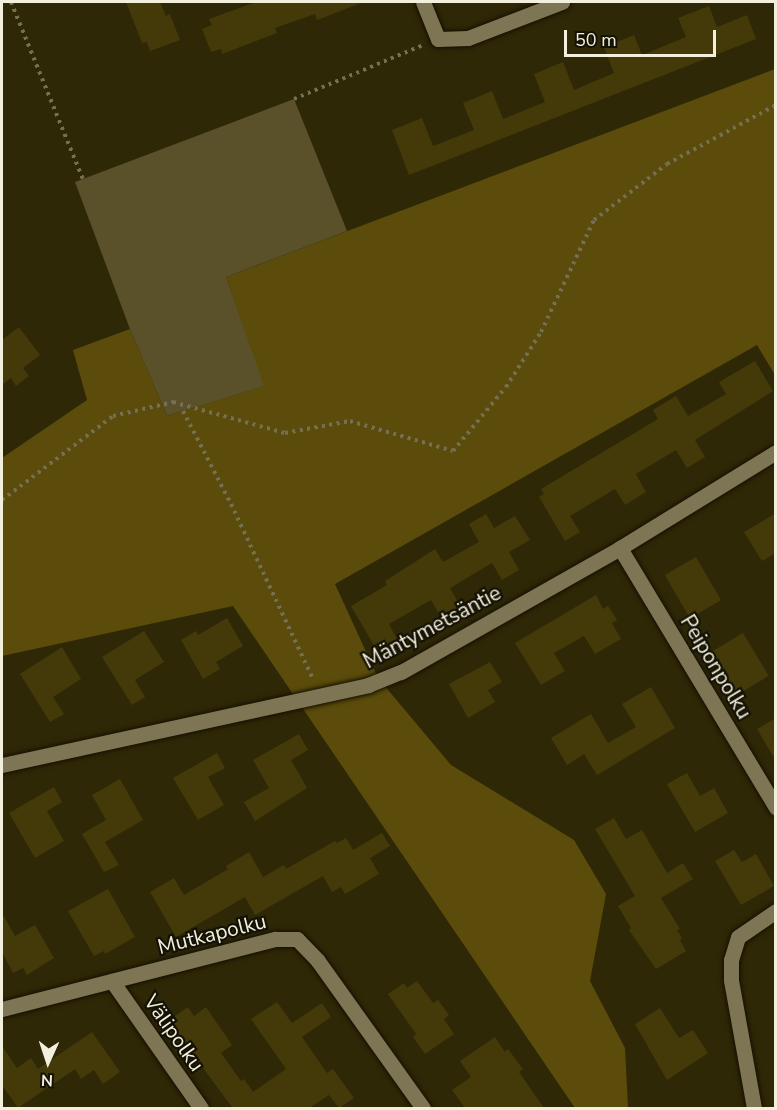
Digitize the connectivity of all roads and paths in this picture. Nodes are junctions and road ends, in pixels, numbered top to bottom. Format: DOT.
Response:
graph roads {
  1 [pos="10,2"];
  2 [pos="423,2"];
  3 [pos="562,2"];
  4 [pos="438,39"];
  5 [pos="294,99"];
  6 [pos="776,105"];
  7 [pos="83,179"];
  8 [pos="183,411"];
  9 [pos="776,452"];
  10 [pos="2,500"];
  11 [pos="620,548"];
  12 [pos="321,695"];
  13 [pos="2,765"];
  14 [pos="776,808"];
  15 [pos="776,911"];
  16 [pos="112,981"];
  17 [pos="2,1009"];
  18 [pos="201,1108"];
  19 [pos="423,1108"];
  20 [pos="754,1108"];
  1 -- 7 [label="path"];
  2 -- 4 [label="street"];
  3 -- 4 [label="street"];
  4 -- 5 [label="path"];
  6 -- 10 [label="path"];
  8 -- 12 [label="path"];
  9 -- 11 [label="street, Mäntymetsäntie"];
  11 -- 12 [label="street, Mäntymetsäntie"];
  11 -- 14 [label="street, Peiponpolku"];
  12 -- 13 [label="street, Mäntymetsäntie"];
  15 -- 20 [label="street"];
  16 -- 17 [label="street, Mutkapolku"];
  16 -- 18 [label="street, Välipolku"];
  16 -- 19 [label="street, Mutkapolku"];
}
